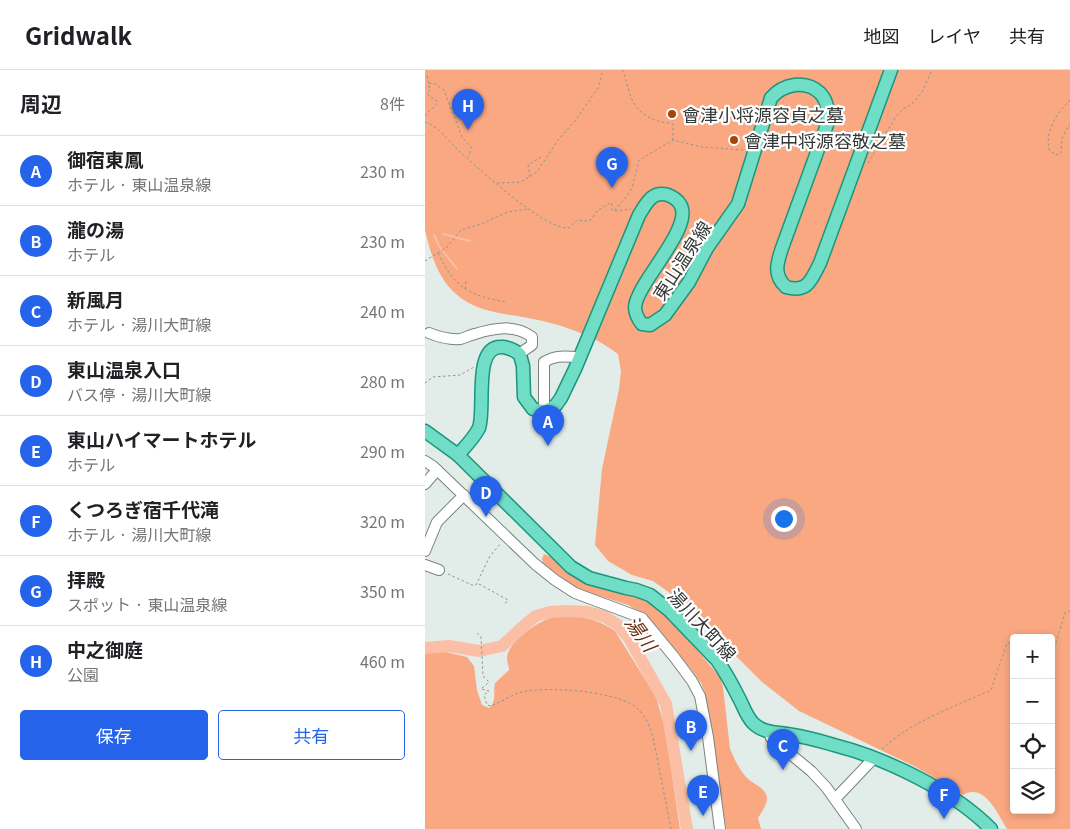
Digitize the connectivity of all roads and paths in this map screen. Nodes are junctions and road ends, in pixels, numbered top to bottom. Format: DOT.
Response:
graph roads {
  1 [pos="603,70"];
  2 [pos="622,70"];
  3 [pos="891,70"];
  4 [pos="932,70"];
  5 [pos="427,74"];
  6 [pos="429,83"];
  7 [pos="1070,100"];
  8 [pos="425,116"];
  9 [pos="673,118"];
  10 [pos="425,122"];
  11 [pos="673,123"];
  12 [pos="1070,124"];
  13 [pos="673,140"];
  14 [pos="749,151"];
  15 [pos="541,157"];
  16 [pos="469,159"];
  17 [pos="856,165"];
  18 [pos="530,178"];
  19 [pos="497,183"];
  20 [pos="529,209"];
  21 [pos="437,253"];
  22 [pos="425,261"];
  23 [pos="466,281"];
  24 [pos="465,290"];
  25 [pos="506,302"];
  26 [pos="429,333"];
  27 [pos="519,354"];
  28 [pos="580,357"];
  29 [pos="484,363"];
  30 [pos="425,382"];
  31 [pos="544,411"];
  32 [pos="425,431"];
  33 [pos="458,455"];
  34 [pos="425,461"];
  35 [pos="437,470"];
  36 [pos="425,484"];
  37 [pos="464,495"];
  38 [pos="507,537"];
  39 [pos="425,550"];
  40 [pos="425,565"];
  41 [pos="439,570"];
  42 [pos="478,584"];
  43 [pos="504,606"];
  44 [pos="1070,611"];
  45 [pos="477,633"];
  46 [pos="1055,643"];
  47 [pos="1010,644"];
  48 [pos="769,732"];
  49 [pos="873,759"];
  50 [pos="835,799"];
  51 [pos="671,829"];
  52 [pos="720,829"];
  53 [pos="856,829"];
  54 [pos="991,829"];
  1 -- 18 [label="path"];
  2 -- 11 [label="path"];
  3 -- 17 [label="main road, 東山温泉線"];
  4 -- 17 [label="path"];
  5 -- 6 [label="path"];
  6 -- 8 [label="path"];
  6 -- 16 [label="path"];
  7 -- 12 [label="path"];
  9 -- 11 [label="path"];
  10 -- 16 [label="path"];
  11 -- 13 [label="path"];
  13 -- 14 [label="path"];
  13 -- 20 [label="path"];
  15 -- 18 [label="path"];
  16 -- 19 [label="path"];
  17 -- 28 [label="main road, 東山温泉線"];
  18 -- 19 [label="path"];
  19 -- 20 [label="path"];
  20 -- 21 [label="path"];
  21 -- 22 [label="path"];
  21 -- 24 [label="path"];
  23 -- 24 [label="path"];
  24 -- 25 [label="path"];
  26 -- 27 [label="street"];
  27 -- 29 [label="main road"];
  27 -- 31 [label="main road"];
  28 -- 31 [label="main road, 東山温泉線"];
  28 -- 31 [label="street"];
  29 -- 30 [label="path"];
  29 -- 33 [label="main road"];
  32 -- 33 [label="main road, 湯川大町線"];
  33 -- 48 [label="main road, 湯川大町線"];
  34 -- 35 [label="street"];
  35 -- 36 [label="street"];
  35 -- 37 [label="street"];
  37 -- 38 [label="street"];
  37 -- 39 [label="street"];
  38 -- 42 [label="path"];
  38 -- 52 [label="street"];
  40 -- 41 [label="street"];
  41 -- 42 [label="path"];
  42 -- 43 [label="path"];
  44 -- 46 [label="path"];
  45 -- 51 [label="path"];
  47 -- 49 [label="path"];
  48 -- 49 [label="main road"];
  48 -- 50 [label="street"];
  49 -- 50 [label="street"];
  49 -- 54 [label="main road"];
  50 -- 53 [label="street"];
}
